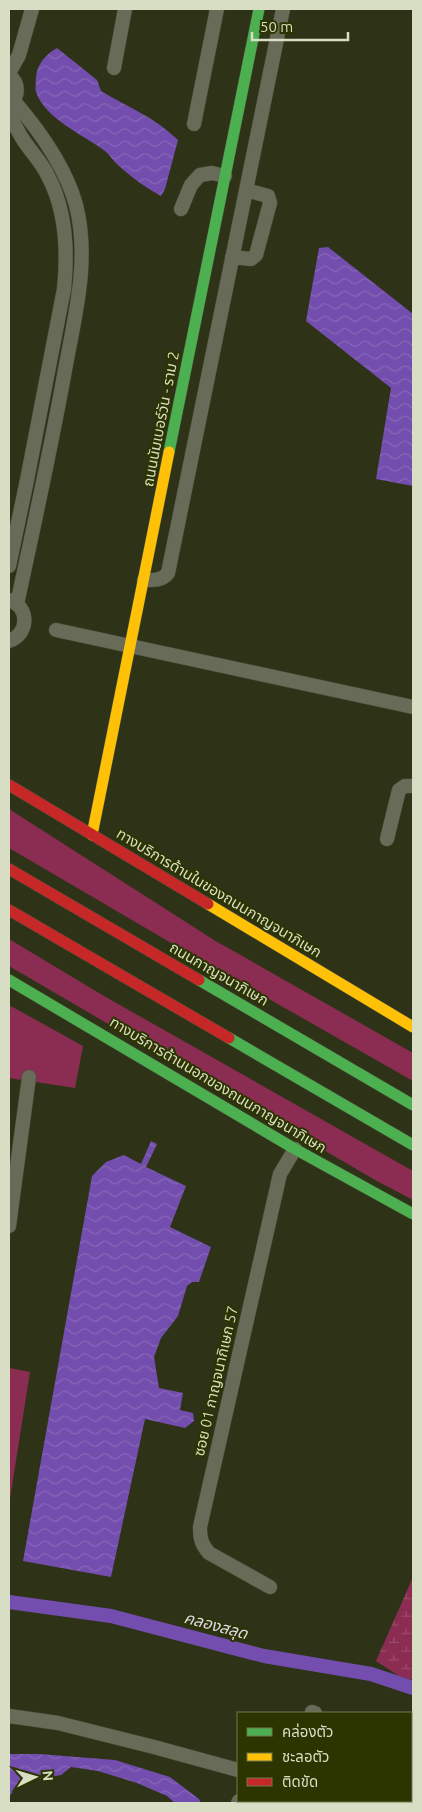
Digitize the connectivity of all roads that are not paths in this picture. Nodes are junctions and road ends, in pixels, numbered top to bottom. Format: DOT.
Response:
graph roads {
  1 [pos="32,9"];
  2 [pos="125,9"];
  3 [pos="217,9"];
  4 [pos="259,10"];
  5 [pos="282,12"];
  6 [pos="114,68"];
  7 [pos="9,74"];
  8 [pos="10,107"];
  9 [pos="194,124"];
  10 [pos="225,176"];
  11 [pos="246,190"];
  12 [pos="181,209"];
  13 [pos="230,263"];
  14 [pos="208,264"];
  15 [pos="176,417"];
  16 [pos="199,421"];
  17 [pos="9,566"];
  18 [pos="144,580"];
  19 [pos="13,602"];
  20 [pos="56,630"];
  21 [pos="9,643"];
  22 [pos="130,645"];
  23 [pos="413,707"];
  24 [pos="9,785"];
  25 [pos="413,786"];
  26 [pos="92,835"];
  27 [pos="387,839"];
  28 [pos="9,869"];
  29 [pos="9,910"];
  30 [pos="9,980"];
  31 [pos="413,1027"];
  32 [pos="29,1077"];
  33 [pos="413,1105"];
  34 [pos="413,1145"];
  35 [pos="295,1149"];
  36 [pos="13,1164"];
  37 [pos="413,1214"];
  38 [pos="9,1226"];
  39 [pos="270,1587"];
  40 [pos="9,1716"];
  41 [pos="237,1770"];
  1 -- 7 [label="street"];
  2 -- 6 [label="street"];
  3 -- 9 [label="street"];
  4 -- 5 [label="street"];
  4 -- 10 [label="main road, ถนนนัมเบอร์วัน - ราม 2"];
  5 -- 11 [label="street"];
  7 -- 8 [label="street"];
  8 -- 17 [label="street"];
  8 -- 19 [label="street"];
  10 -- 12 [label="street"];
  10 -- 14 [label="main road, ถนนนัมเบอร์วัน - ราม 2"];
  11 -- 13 [label="street"];
  11 -- 13 [label="street"];
  13 -- 14 [label="street"];
  13 -- 16 [label="street"];
  14 -- 15 [label="main road, ถนนนัมเบอร์วัน - ราม 2"];
  15 -- 16 [label="street"];
  15 -- 18 [label="main road, ถนนนัมเบอร์วัน - ราม 2"];
  16 -- 18 [label="street"];
  18 -- 22 [label="main road, ถนนนัมเบอร์วัน - ราม 2"];
  19 -- 21 [label="street"];
  20 -- 22 [label="street"];
  22 -- 23 [label="street"];
  22 -- 26 [label="main road, ถนนนัมเบอร์วัน - ราม 2"];
  24 -- 26 [label="main road, ทางบริการด้านในของถนนกาญจนาภิเษก"];
  25 -- 27 [label="street"];
  26 -- 31 [label="main road, ทางบริการด้านในของถนนกาญจนาภิเษก"];
  28 -- 33 [label="main road, ถนนกาญจนาภิเษก"];
  29 -- 34 [label="main road"];
  30 -- 35 [label="main road, ทางบริการด้านนอกของถนนกาญจนาภิเษก"];
  32 -- 36 [label="street"];
  35 -- 37 [label="main road, ทางบริการด้านนอกของถนนกาญจนาภิเษก"];
  35 -- 39 [label="street, ซอย 01 กาญจนากิเษก 57"];
  36 -- 38 [label="street"];
  40 -- 41 [label="street"];
}
